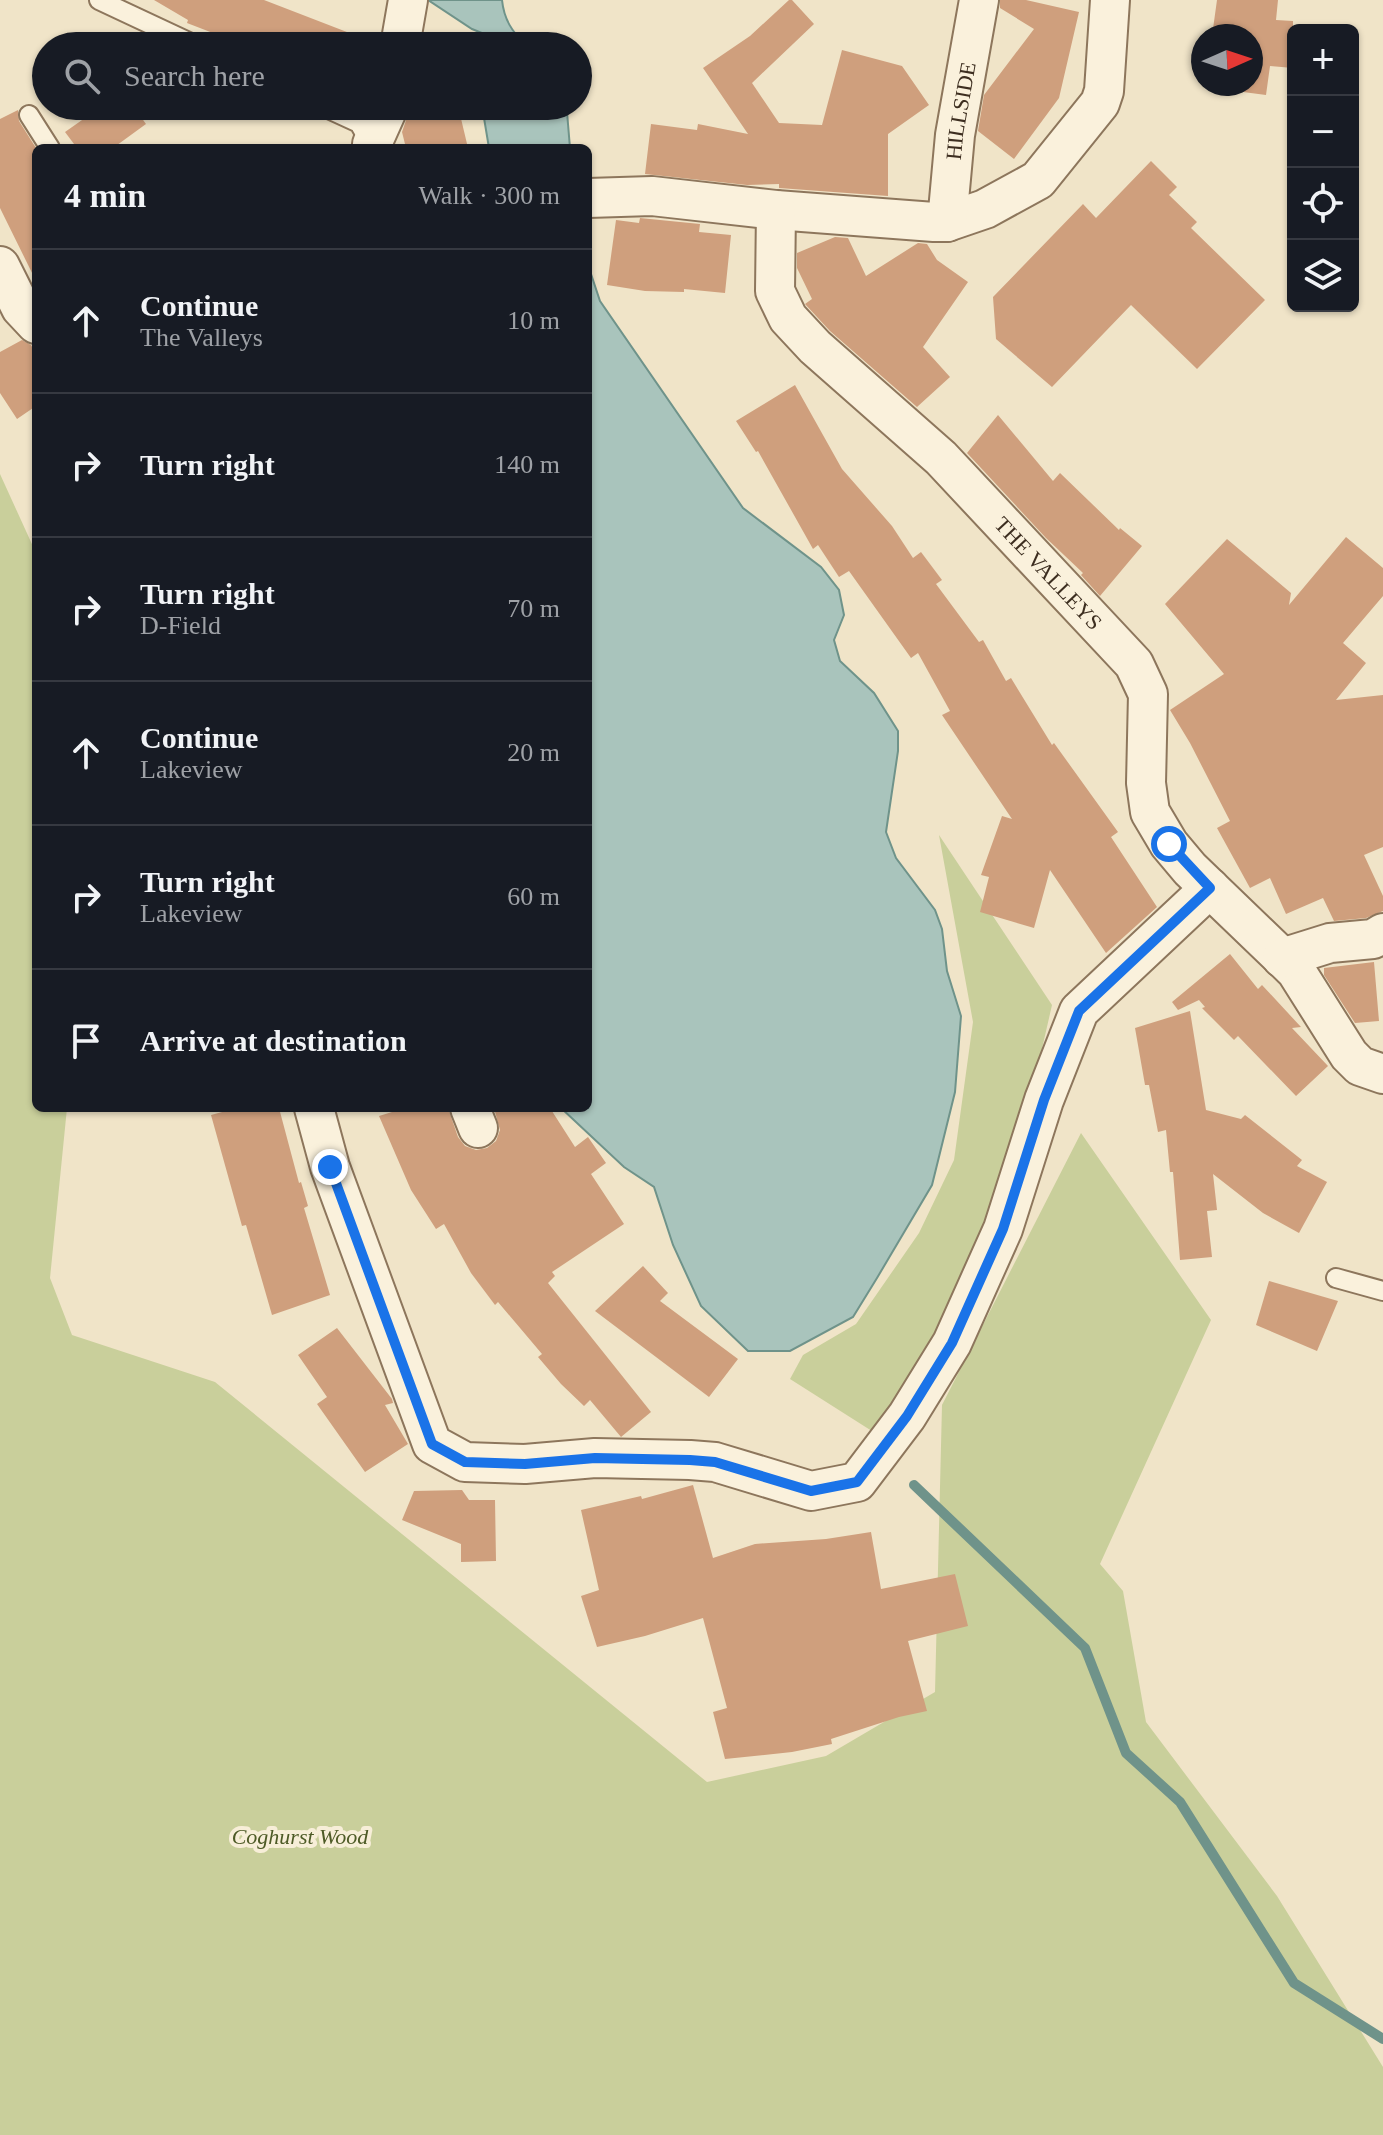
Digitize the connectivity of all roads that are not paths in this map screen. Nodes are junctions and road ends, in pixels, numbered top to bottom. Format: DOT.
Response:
graph roads {
  1 [pos="99,0"];
  2 [pos="408,0"];
  3 [pos="979,0"];
  4 [pos="1110,0"];
  5 [pos="167,32"];
  6 [pos="402,32"];
  7 [pos="29,115"];
  8 [pos="32,120"];
  9 [pos="32,120"];
  10 [pos="352,120"];
  11 [pos="383,120"];
  12 [pos="47,144"];
  13 [pos="370,144"];
  14 [pos="372,144"];
  15 [pos="592,198"];
  16 [pos="776,210"];
  17 [pos="947,222"];
  18 [pos="0,266"];
  19 [pos="32,320"];
  20 [pos="1210,888"];
  21 [pos="1383,933"];
  22 [pos="1282,958"];
  23 [pos="1383,1074"];
  24 [pos="315,1112"];
  25 [pos="1336,1278"];
  26 [pos="1383,1291"];
  1 -- 5 [label="lane"];
  2 -- 6 [label="street"];
  3 -- 17 [label="street, HILLSIDE"];
  4 -- 17 [label="street"];
  7 -- 9 [label="lane"];
  8 -- 12 [label="lane"];
  10 -- 13 [label="lane"];
  11 -- 14 [label="street"];
  15 -- 16 [label="street"];
  16 -- 17 [label="street"];
  16 -- 20 [label="street, THE VALLEYS"];
  18 -- 19 [label="street"];
  20 -- 22 [label="street, THE VALLEYS"];
  20 -- 24 [label="street"];
  21 -- 22 [label="street"];
  22 -- 23 [label="street, THE VALLEYS"];
  25 -- 26 [label="lane"];
}
